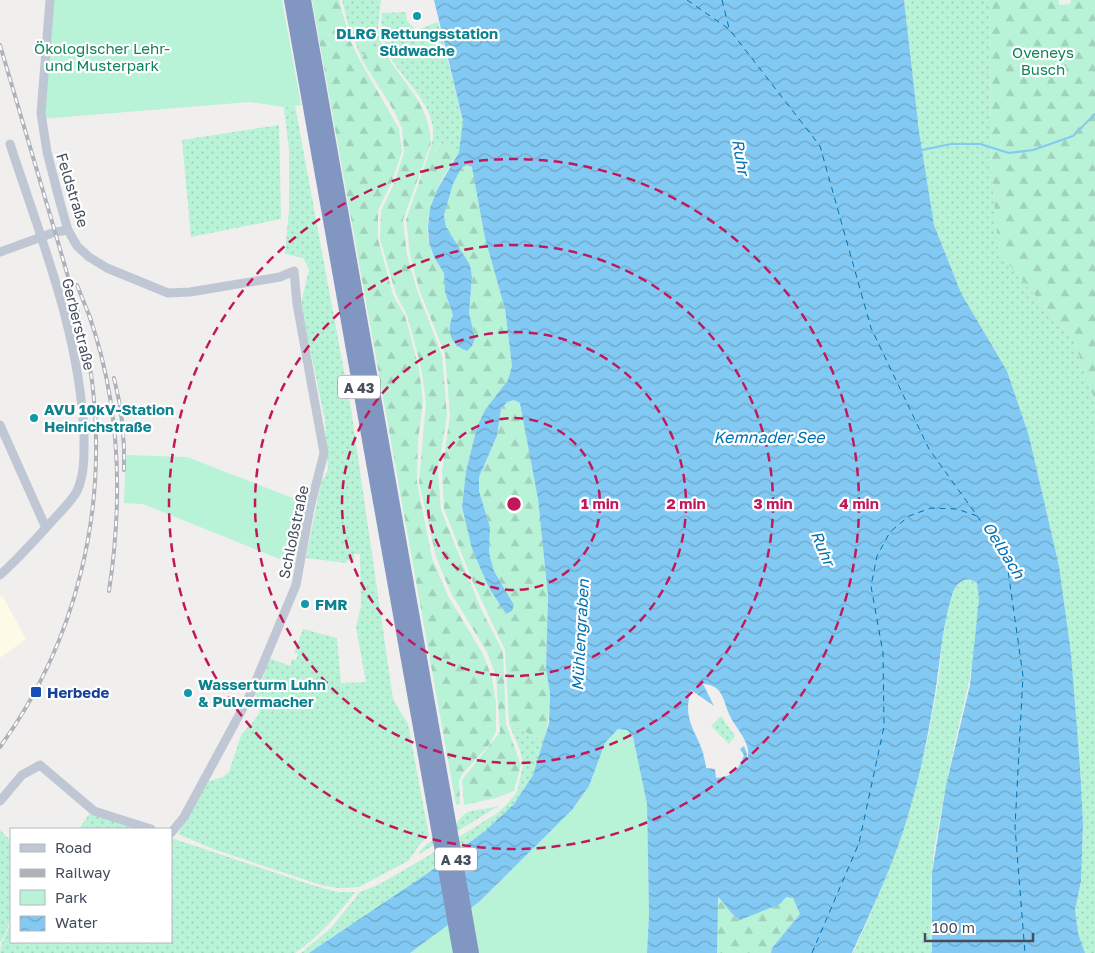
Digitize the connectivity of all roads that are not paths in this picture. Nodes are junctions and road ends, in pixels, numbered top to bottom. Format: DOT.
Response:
graph roads {
  1 [pos="50,0"];
  2 [pos="291,0"];
  3 [pos="304,0"];
  4 [pos="10,144"];
  5 [pos="68,230"];
  6 [pos="42,236"];
  7 [pos="0,252"];
  8 [pos="294,270"];
  9 [pos="0,425"];
  10 [pos="46,528"];
  11 [pos="0,575"];
  12 [pos="434,769"];
  13 [pos="0,801"];
  14 [pos="148,828"];
  15 [pos="172,832"];
  16 [pos="460,953"];
  17 [pos="472,953"];
  1 -- 5 [label="street, Feldstraße"];
  2 -- 12 [label="highway, A 43"];
  3 -- 12 [label="highway, A 43"];
  4 -- 6 [label="street, Gerberstraße"];
  5 -- 6 [label="street"];
  5 -- 8 [label="street, Feldstraße"];
  6 -- 7 [label="street"];
  6 -- 10 [label="street, Gerberstraße"];
  8 -- 15 [label="street, Schloßstraße"];
  9 -- 10 [label="street"];
  10 -- 11 [label="street, Gerberstraße"];
  12 -- 16 [label="highway, A 43"];
  12 -- 17 [label="highway, A 43"];
  13 -- 14 [label="street"];
}
